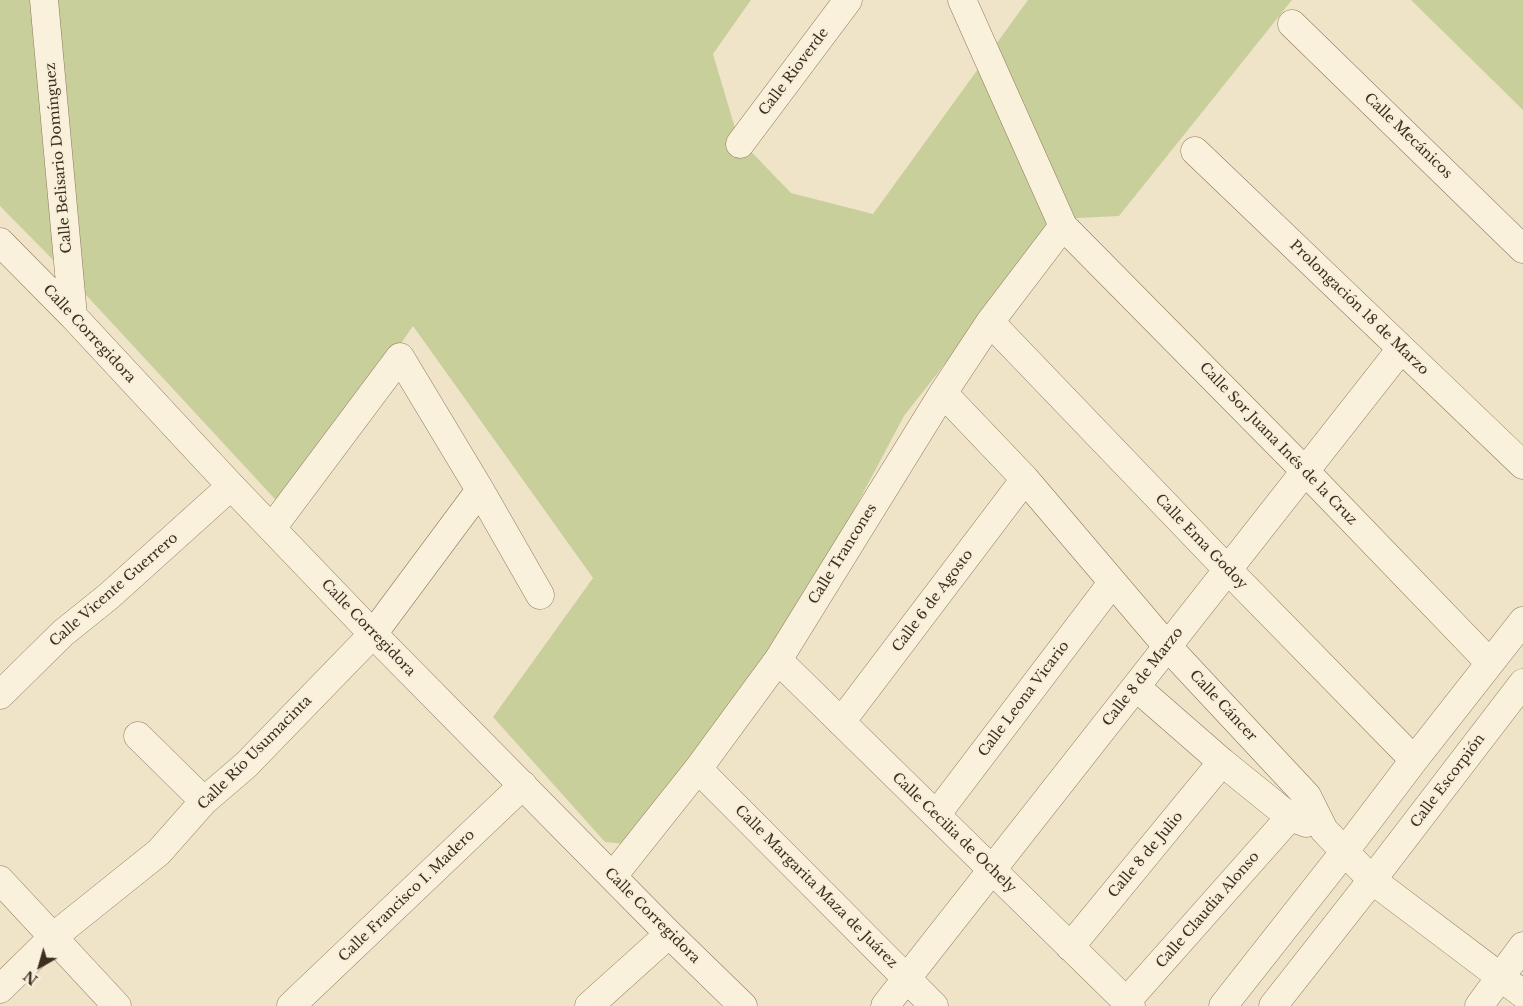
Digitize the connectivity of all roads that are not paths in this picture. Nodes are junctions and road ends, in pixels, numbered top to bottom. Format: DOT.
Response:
graph roads {
  1 [pos="44,0"];
  2 [pos="848,0"];
  3 [pos="962,0"];
  4 [pos="1292,24"];
  5 [pos="740,144"];
  6 [pos="1194,151"];
  7 [pos="1064,226"];
  8 [pos="0,242"];
  9 [pos="1523,249"];
  10 [pos="73,316"];
  11 [pos="990,322"];
  12 [pos="1402,349"];
  13 [pos="943,393"];
  14 [pos="1523,465"];
  15 [pos="1305,471"];
  16 [pos="1025,480"];
  17 [pos="231,486"];
  18 [pos="480,490"];
  19 [pos="272,528"];
  20 [pos="1228,570"];
  21 [pos="1112,582"];
  22 [pos="540,595"];
  23 [pos="1523,621"];
  24 [pos="373,634"];
  25 [pos="1167,646"];
  26 [pos="778,660"];
  27 [pos="1490,662"];
  28 [pos="1523,683"];
  29 [pos="1136,687"];
  30 [pos="0,695"];
  31 [pos="841,722"];
  32 [pos="138,736"];
  33 [pos="1414,760"];
  34 [pos="1222,762"];
  35 [pos="698,769"];
  36 [pos="522,785"];
  37 [pos="204,801"];
  38 [pos="936,815"];
  39 [pos="1290,817"];
  40 [pos="1324,830"];
  41 [pos="1345,851"];
  42 [pos="991,870"];
  43 [pos="613,876"];
  44 [pos="0,880"];
  45 [pos="1372,880"];
  46 [pos="669,934"];
  47 [pos="53,937"];
  48 [pos="1523,946"];
  49 [pos="1070,947"];
  50 [pos="1500,977"];
  51 [pos="907,978"];
  52 [pos="0,989"];
  53 [pos="1523,994"];
  54 [pos="1128,1004"];
  55 [pos="117,1006"];
  56 [pos="291,1006"];
  57 [pos="589,1006"];
  58 [pos="743,1006"];
  59 [pos="885,1006"];
  60 [pos="934,1006"];
  61 [pos="1223,1006"];
  62 [pos="1273,1006"];
  63 [pos="1479,1006"];
  1 -- 10 [label="street, Calle Belisario Domínguez"];
  2 -- 5 [label="street, Calle Rioverde"];
  3 -- 7 [label="street"];
  4 -- 9 [label="street, Calle Mecánicos"];
  6 -- 12 [label="street, Prolongación 18 de Marzo"];
  7 -- 11 [label="street, Calle Trancones"];
  7 -- 15 [label="street, Calle Sor Juana Inés de la Cruz"];
  8 -- 10 [label="street, Calle Corregidora"];
  10 -- 17 [label="street, Calle Corregidora"];
  11 -- 13 [label="street, Calle Trancones"];
  11 -- 20 [label="street, Calle Ema Godoy"];
  12 -- 14 [label="street, Prolongación 18 de Marzo"];
  12 -- 15 [label="street, Calle 8 de Marzo"];
  13 -- 16 [label="street, Calle Cáncer"];
  13 -- 26 [label="street, Calle Trancones"];
  15 -- 20 [label="street, Calle 8 de Marzo"];
  15 -- 27 [label="street, Calle Sor Juana Inés de la Cruz"];
  16 -- 21 [label="street, Calle Cáncer"];
  16 -- 31 [label="street, Calle 6 de Agosto"];
  17 -- 19 [label="street, Calle Corregidora"];
  17 -- 30 [label="street, Calle Vicente Guerrero"];
  18 -- 19 [label="street"];
  18 -- 22 [label="street"];
  18 -- 24 [label="street, Calle Río Usumacinta"];
  19 -- 24 [label="street, Calle Corregidora"];
  20 -- 25 [label="street, Calle 8 de Marzo"];
  20 -- 33 [label="street, Calle Ema Godoy"];
  21 -- 25 [label="street, Calle Cáncer"];
  21 -- 38 [label="street, Calle Leona Vicario"];
  23 -- 27 [label="street"];
  24 -- 36 [label="street, Calle Corregidora"];
  24 -- 37 [label="street, Calle Río Usumacinta"];
  25 -- 29 [label="street, Calle 8 de Marzo"];
  25 -- 40 [label="street, Calle Cáncer"];
  26 -- 31 [label="street, Calle Cecilia de Ochely"];
  26 -- 35 [label="street, Calle Trancones"];
  27 -- 33 [label="street"];
  28 -- 45 [label="street, Calle Escorpión"];
  29 -- 34 [label="street"];
  29 -- 42 [label="street, Calle 8 de Marzo"];
  31 -- 38 [label="street, Calle Cecilia de Ochely"];
  32 -- 37 [label="street"];
  33 -- 41 [label="street"];
  34 -- 39 [label="street"];
  34 -- 49 [label="street, Calle 8 de Julio"];
  35 -- 43 [label="street, Calle Trancones"];
  35 -- 51 [label="street, Calle Margarita Maza de Juárez"];
  36 -- 43 [label="street, Calle Corregidora"];
  36 -- 56 [label="street, Calle Francisco I. Madero"];
  37 -- 47 [label="street, Calle Río Usumacinta"];
  38 -- 42 [label="street, Calle Cecilia de Ochely"];
  39 -- 40 [label="street"];
  39 -- 54 [label="street, Calle Claudia Alonso"];
  40 -- 41 [label="street, Calle Cáncer"];
  41 -- 45 [label="street, Calle Cáncer"];
  41 -- 61 [label="street"];
  42 -- 49 [label="street, Calle Cecilia de Ochely"];
  42 -- 51 [label="street, Calle 8 de Marzo"];
  43 -- 46 [label="street, Calle Corregidora"];
  44 -- 47 [label="street"];
  45 -- 50 [label="street, Calle Cáncer"];
  45 -- 62 [label="street, Calle Escorpión"];
  46 -- 57 [label="street"];
  46 -- 58 [label="street, Calle Corregidora"];
  47 -- 52 [label="street, Calle Río Usumacinta"];
  47 -- 55 [label="street"];
  48 -- 50 [label="street"];
  49 -- 54 [label="street, Calle Cecilia de Ochely"];
  50 -- 53 [label="street, Calle Cáncer"];
  50 -- 63 [label="street"];
  51 -- 59 [label="street, Calle 8 de Marzo"];
  51 -- 60 [label="street, Calle Margarita Maza de Juárez"];
}
